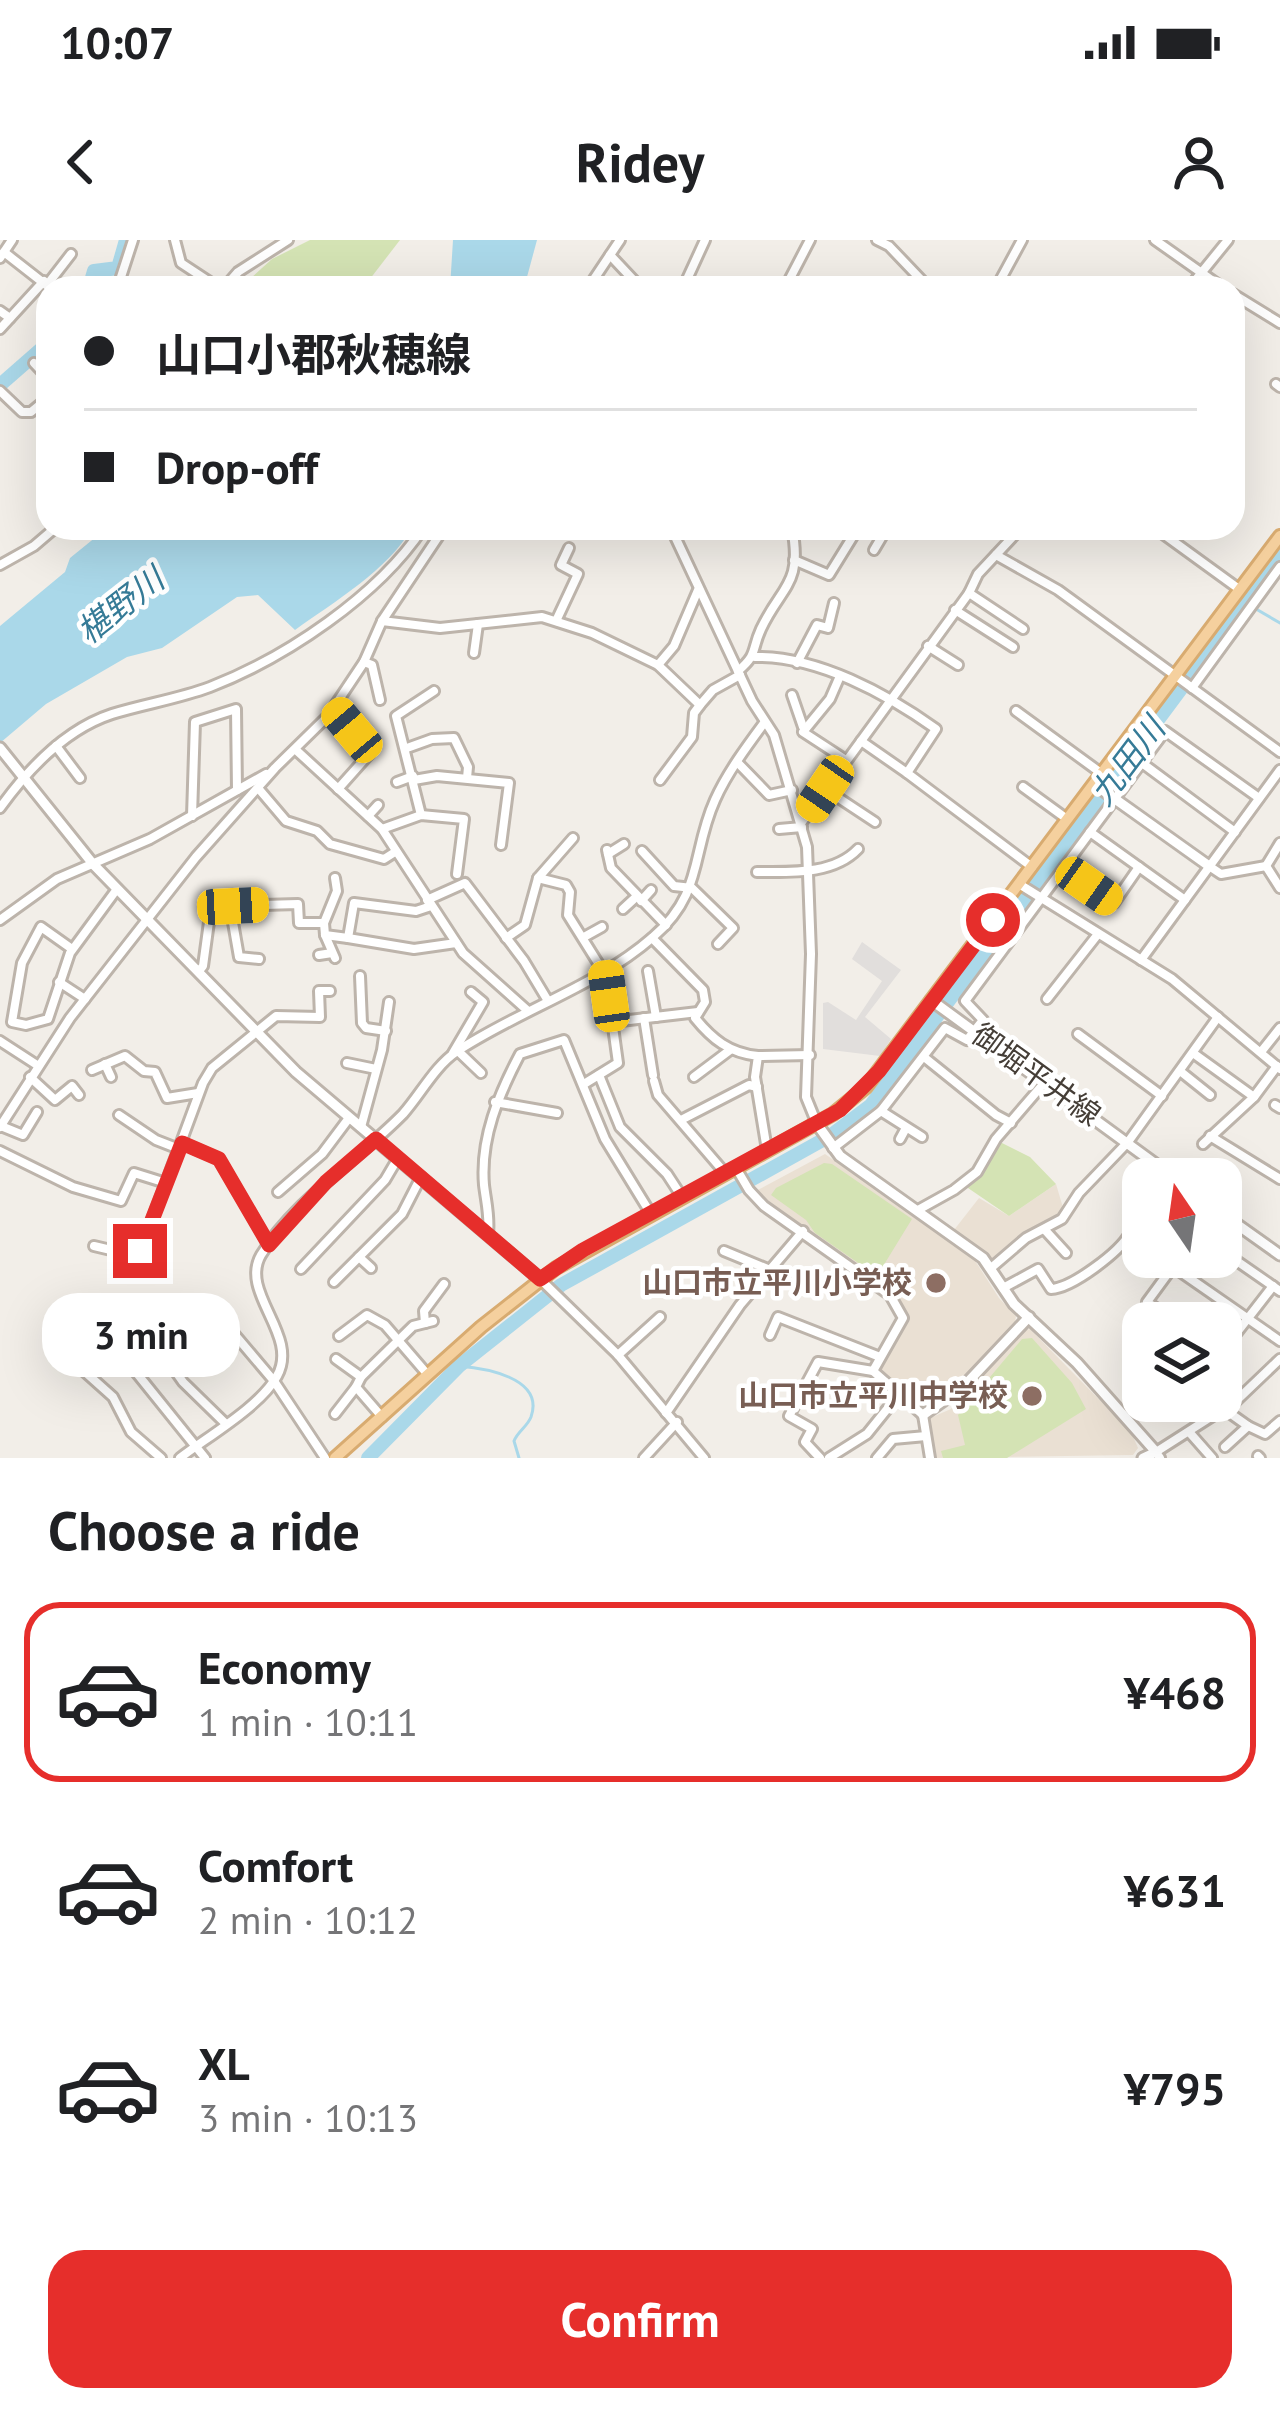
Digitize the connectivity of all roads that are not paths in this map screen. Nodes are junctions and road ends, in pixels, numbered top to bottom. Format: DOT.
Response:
graph roads {
  1 [pos="12,240"];
  2 [pos="133,240"];
  3 [pos="175,240"];
  4 [pos="288,240"];
  5 [pos="620,240"];
  6 [pos="705,240"];
  7 [pos="810,240"];
  8 [pos="878,240"];
  9 [pos="1022,240"];
  10 [pos="1155,240"];
  11 [pos="1228,240"];
  12 [pos="274,243"];
  13 [pos="891,243"];
  14 [pos="71,254"];
  15 [pos="2,255"];
  16 [pos="610,255"];
  17 [pos="1202,274"];
  18 [pos="54,276"];
  19 [pos="121,276"];
  20 [pos="202,276"];
  21 [pos="234,276"];
  22 [pos="596,276"];
  23 [pos="630,276"];
  24 [pos="688,276"];
  25 [pos="791,276"];
  26 [pos="919,276"];
  27 [pos="1002,276"];
  28 [pos="1205,276"];
  29 [pos="36,278"];
  30 [pos="36,295"];
  31 [pos="1245,301"];
  32 [pos="0,311"];
  33 [pos="10,318"];
  34 [pos="1280,323"];
  35 [pos="0,329"];
  36 [pos="0,391"];
  37 [pos="36,408"];
  38 [pos="1280,536"];
  39 [pos="42,540"];
  40 [pos="413,540"];
  41 [pos="436,540"];
  42 [pos="676,540"];
  43 [pos="793,540"];
  44 [pos="851,540"];
  45 [pos="880,540"];
  46 [pos="1010,540"];
  47 [pos="1172,540"];
  48 [pos="569,548"];
  49 [pos="874,550"];
  50 [pos="996,555"];
  51 [pos="794,560"];
  52 [pos="0,566"];
  53 [pos="1280,567"];
  54 [pos="1251,579"];
  55 [pos="1264,588"];
  56 [pos="1239,589"];
  57 [pos="698,590"];
  58 [pos="969,593"];
  59 [pos="834,603"];
  60 [pos="956,610"];
  61 [pos="382,621"];
  62 [pos="556,621"];
  63 [pos="478,624"];
  64 [pos="1024,628"];
  65 [pos="928,646"];
  66 [pos="1013,647"];
  67 [pos="474,652"];
  68 [pos="755,657"];
  69 [pos="364,662"];
  70 [pos="797,663"];
  71 [pos="658,665"];
  72 [pos="958,665"];
  73 [pos="739,673"];
  74 [pos="840,676"];
  75 [pos="1184,682"];
  76 [pos="434,691"];
  77 [pos="792,695"];
  78 [pos="892,697"];
  79 [pos="380,700"];
  80 [pos="700,705"];
  81 [pos="334,708"];
  82 [pos="1016,711"];
  83 [pos="764,723"];
  84 [pos="803,727"];
  85 [pos="861,741"];
  86 [pos="56,746"];
  87 [pos="0,748"];
  88 [pos="406,748"];
  89 [pos="296,749"];
  90 [pos="1280,752"];
  91 [pos="846,760"];
  92 [pos="738,763"];
  93 [pos="1142,763"];
  94 [pos="275,768"];
  95 [pos="1280,770"];
  96 [pos="907,773"];
  97 [pos="24,777"];
  98 [pos="80,778"];
  99 [pos="414,778"];
  100 [pos="467,778"];
  101 [pos="660,780"];
  102 [pos="397,782"];
  103 [pos="1099,782"];
  104 [pos="1023,787"];
  105 [pos="258,788"];
  106 [pos="338,789"];
  107 [pos="825,789"];
  108 [pos="792,790"];
  109 [pos="237,792"];
  110 [pos="1114,798"];
  111 [pos="1259,798"];
  112 [pos="378,805"];
  113 [pos="0,808"];
  114 [pos="421,815"];
  115 [pos="192,816"];
  116 [pos="368,816"];
  117 [pos="1069,820"];
  118 [pos="875,822"];
  119 [pos="802,825"];
  120 [pos="382,829"];
  121 [pos="779,830"];
  122 [pos="1090,832"];
  123 [pos="1234,832"];
  124 [pos="572,838"];
  125 [pos="1280,843"];
  126 [pos="624,844"];
  127 [pos="501,845"];
  128 [pos="858,849"];
  129 [pos="642,851"];
  130 [pos="395,852"];
  131 [pos="93,864"];
  132 [pos="1209,866"];
  133 [pos="1266,866"];
  134 [pos="1032,867"];
  135 [pos="1138,867"];
  136 [pos="1064,868"];
  137 [pos="809,871"];
  138 [pos="757,872"];
  139 [pos="458,874"];
  140 [pos="334,878"];
  141 [pos="538,878"];
  142 [pos="1022,886"];
  143 [pos="692,888"];
  144 [pos="1280,888"];
  145 [pos="117,889"];
  146 [pos="651,890"];
  147 [pos="639,899"];
  148 [pos="1041,899"];
  149 [pos="1184,900"];
  150 [pos="429,903"];
  151 [pos="622,909"];
  152 [pos="231,910"];
  153 [pos="0,920"];
  154 [pos="148,921"];
  155 [pos="323,923"];
  156 [pos="666,925"];
  157 [pos="602,927"];
  158 [pos="1098,934"];
  159 [pos="325,935"];
  160 [pos="348,938"];
  161 [pos="506,938"];
  162 [pos="584,938"];
  163 [pos="652,938"];
  164 [pos="456,943"];
  165 [pos="718,944"];
  166 [pos="72,950"];
  167 [pos="319,955"];
  168 [pos="259,958"];
  169 [pos="1141,960"];
  170 [pos="604,970"];
  171 [pos="199,971"];
  172 [pos="648,971"];
  173 [pos="360,976"];
  174 [pos="58,982"];
  175 [pos="330,991"];
  176 [pos="471,992"];
  177 [pos="85,999"];
  178 [pos="1047,999"];
  179 [pos="548,1001"];
  180 [pos="389,1002"];
  181 [pos="936,1003"];
  182 [pos="529,1012"];
  183 [pos="698,1012"];
  184 [pos="656,1017"];
  185 [pos="1218,1017"];
  186 [pos="644,1018"];
  187 [pos="612,1022"];
  188 [pos="1280,1028"];
  189 [pos="976,1030"];
  190 [pos="386,1031"];
  191 [pos="258,1033"];
  192 [pos="1078,1034"];
  193 [pos="0,1042"];
  194 [pos="730,1050"];
  195 [pos="1261,1052"];
  196 [pos="455,1053"];
  197 [pos="1193,1053"];
  198 [pos="810,1055"];
  199 [pos="758,1056"];
  200 [pos="924,1057"];
  201 [pos="347,1063"];
  202 [pos="105,1064"];
  203 [pos="37,1065"];
  204 [pos="1279,1067"];
  205 [pos="376,1069"];
  206 [pos="92,1070"];
  207 [pos="1180,1071"];
  208 [pos="481,1073"];
  209 [pos="599,1075"];
  210 [pos="30,1077"];
  211 [pos="111,1077"];
  212 [pos="694,1077"];
  213 [pos="1046,1081"];
  214 [pos="584,1084"];
  215 [pos="757,1087"];
  216 [pos="200,1092"];
  217 [pos="79,1095"];
  218 [pos="1210,1095"];
  219 [pos="1162,1096"];
  220 [pos="1254,1097"];
  221 [pos="495,1102"];
  222 [pos="881,1111"];
  223 [pos="38,1112"];
  224 [pos="557,1113"];
  225 [pos="119,1114"];
  226 [pos="350,1118"];
  227 [pos="681,1120"];
  228 [pos="1,1123"];
  229 [pos="1011,1123"];
  230 [pos="361,1127"];
  231 [pos="820,1127"];
  232 [pos="907,1128"];
  233 [pos="922,1137"];
  234 [pos="376,1139"];
  235 [pos="900,1139"];
  236 [pos="1128,1142"];
  237 [pos="180,1146"];
  238 [pos="832,1147"];
  239 [pos="0,1150"];
  240 [pos="767,1150"];
  241 [pos="398,1158"];
  242 [pos="1149,1158"];
  243 [pos="734,1171"];
  244 [pos="421,1178"];
  245 [pos="1280,1179"];
  246 [pos="166,1184"];
  247 [pos="278,1192"];
  248 [pos="682,1197"];
  249 [pos="918,1210"];
  250 [pos="652,1214"];
  251 [pos="1242,1228"];
  252 [pos="1045,1230"];
  253 [pos="803,1231"];
  254 [pos="488,1234"];
  255 [pos="1122,1241"];
  256 [pos="269,1245"];
  257 [pos="94,1246"];
  258 [pos="724,1251"];
  259 [pos="1066,1253"];
  260 [pos="1280,1255"];
  261 [pos="359,1257"];
  262 [pos="1242,1265"];
  263 [pos="371,1268"];
  264 [pos="991,1268"];
  265 [pos="301,1269"];
  266 [pos="770,1270"];
  267 [pos="1188,1278"];
  268 [pos="334,1282"];
  269 [pos="544,1282"];
  270 [pos="444,1284"];
  271 [pos="1276,1288"];
  272 [pos="1001,1289"];
  273 [pos="208,1303"];
  274 [pos="158,1316"];
  275 [pos="660,1317"];
  276 [pos="1029,1317"];
  277 [pos="94,1320"];
  278 [pos="1248,1321"];
  279 [pos="145,1327"];
  280 [pos="1242,1328"];
  281 [pos="770,1335"];
  282 [pos="339,1336"];
  283 [pos="399,1340"];
  284 [pos="1280,1341"];
  285 [pos="117,1348"];
  286 [pos="617,1355"];
  287 [pos="880,1357"];
  288 [pos="337,1359"];
  289 [pos="76,1363"];
  290 [pos="1278,1365"];
  291 [pos="88,1371"];
  292 [pos="873,1371"];
  293 [pos="428,1375"];
  294 [pos="274,1381"];
  295 [pos="359,1382"];
  296 [pos="900,1393"];
  297 [pos="1242,1394"];
  298 [pos="666,1413"];
  299 [pos="335,1414"];
  300 [pos="922,1415"];
  301 [pos="382,1417"];
  302 [pos="1280,1421"];
  303 [pos="677,1422"];
  304 [pos="1206,1422"];
  305 [pos="1242,1422"];
  306 [pos="225,1423"];
  307 [pos="1248,1426"];
  308 [pos="1190,1433"];
  309 [pos="926,1436"];
  310 [pos="197,1445"];
  311 [pos="1225,1447"];
  312 [pos="1158,1455"];
  313 [pos="161,1458"];
  314 [pos="180,1458"];
  315 [pos="205,1458"];
  316 [pos="326,1458"];
  317 [pos="335,1458"];
  318 [pos="644,1458"];
  319 [pos="704,1458"];
  320 [pos="825,1458"];
  321 [pos="877,1458"];
  322 [pos="930,1458"];
  323 [pos="1143,1458"];
  324 [pos="1211,1458"];
  1 -- 15 [label="street"];
  2 -- 19 [label="street"];
  3 -- 20 [label="street"];
  4 -- 12 [label="street"];
  5 -- 16 [label="street"];
  6 -- 24 [label="street"];
  7 -- 25 [label="street"];
  8 -- 13 [label="street"];
  9 -- 27 [label="street"];
  10 -- 17 [label="street"];
  11 -- 17 [label="street"];
  12 -- 21 [label="street"];
  13 -- 26 [label="street"];
  14 -- 18 [label="street"];
  15 -- 29 [label="street"];
  16 -- 22 [label="street"];
  16 -- 23 [label="street"];
  17 -- 28 [label="street"];
  30 -- 33 [label="street"];
  31 -- 34 [label="street"];
  32 -- 33 [label="street"];
  33 -- 35 [label="street"];
  36 -- 37 [label="street"];
  38 -- 54 [label="main road"];
  39 -- 52 [label="street"];
  40 -- 86 [label="street"];
  41 -- 61 [label="street"];
  42 -- 57 [label="street"];
  43 -- 51 [label="street"];
  44 -- 51 [label="street"];
  45 -- 49 [label="street"];
  46 -- 50 [label="street"];
  47 -- 56 [label="street"];
  48 -- 62 [label="street"];
  50 -- 58 [label="street"];
  50 -- 75 [label="street"];
  51 -- 68 [label="street"];
  53 -- 55 [label="street"];
  54 -- 55 [label="street"];
  54 -- 56 [label="main road"];
  55 -- 75 [label="street"];
  56 -- 75 [label="main road"];
  57 -- 71 [label="street"];
  57 -- 73 [label="street"];
  58 -- 60 [label="street"];
  58 -- 64 [label="street"];
  59 -- 70 [label="street"];
  60 -- 65 [label="street"];
  60 -- 66 [label="street"];
  61 -- 63 [label="street"];
  61 -- 69 [label="street"];
  62 -- 63 [label="street"];
  62 -- 71 [label="street"];
  63 -- 67 [label="street"];
  65 -- 72 [label="street"];
  65 -- 78 [label="street"];
  68 -- 70 [label="street"];
  68 -- 73 [label="street"];
  69 -- 79 [label="street"];
  69 -- 81 [label="street"];
  70 -- 74 [label="street"];
  71 -- 80 [label="street"];
  73 -- 80 [label="street"];
  73 -- 83 [label="street"];
  74 -- 78 [label="street"];
  74 -- 84 [label="street"];
  75 -- 90 [label="street"];
  75 -- 103 [label="main road"];
  76 -- 88 [label="street"];
  77 -- 84 [label="street"];
  78 -- 85 [label="street"];
  78 -- 96 [label="street"];
  80 -- 101 [label="street"];
  81 -- 89 [label="street"];
  81 -- 106 [label="street"];
  82 -- 103 [label="street"];
  83 -- 92 [label="street"];
  83 -- 108 [label="street"];
  84 -- 91 [label="street"];
  85 -- 91 [label="street"];
  85 -- 96 [label="street"];
  86 -- 97 [label="street"];
  86 -- 98 [label="street"];
  87 -- 97 [label="street"];
  88 -- 99 [label="street"];
  88 -- 100 [label="street"];
  89 -- 94 [label="street"];
  89 -- 106 [label="street"];
  91 -- 107 [label="street"];
  92 -- 108 [label="street"];
  92 -- 143 [label="street"];
  93 -- 110 [label="street"];
  93 -- 111 [label="street"];
  93 -- 123 [label="street"];
  94 -- 105 [label="street"];
  94 -- 109 [label="street"];
  95 -- 111 [label="street"];
  96 -- 134 [label="street"];
  97 -- 113 [label="street"];
  97 -- 131 [label="street"];
  99 -- 100 [label="street"];
  99 -- 102 [label="street"];
  99 -- 114 [label="street"];
  100 -- 127 [label="street"];
  103 -- 110 [label="street"];
  103 -- 117 [label="main road"];
  104 -- 117 [label="street"];
  105 -- 130 [label="street"];
  105 -- 154 [label="street"];
  106 -- 116 [label="street"];
  107 -- 118 [label="street"];
  107 -- 119 [label="street"];
  108 -- 119 [label="street"];
  109 -- 115 [label="street"];
  109 -- 115 [label="street"];
  110 -- 122 [label="street"];
  110 -- 132 [label="street"];
  111 -- 123 [label="street"];
  112 -- 116 [label="street"];
  114 -- 120 [label="street"];
  114 -- 139 [label="street"];
  115 -- 131 [label="street"];
  116 -- 120 [label="street"];
  117 -- 134 [label="main road"];
  119 -- 121 [label="street"];
  119 -- 137 [label="street"];
  120 -- 130 [label="street"];
  122 -- 135 [label="street"];
  122 -- 136 [label="street"];
  123 -- 132 [label="street"];
  124 -- 141 [label="street"];
  125 -- 133 [label="street"];
  126 -- 147 [label="street"];
  128 -- 137 [label="street"];
  129 -- 143 [label="street"];
  130 -- 150 [label="street"];
  131 -- 145 [label="street"];
  131 -- 153 [label="street"];
  132 -- 133 [label="street"];
  132 -- 149 [label="street"];
  133 -- 144 [label="street"];
  134 -- 142 [label="main road"];
  135 -- 136 [label="street"];
  135 -- 149 [label="street"];
  136 -- 148 [label="street"];
  137 -- 138 [label="street"];
  137 -- 198 [label="street"];
  140 -- 155 [label="street"];
  141 -- 161 [label="street"];
  141 -- 162 [label="street"];
  142 -- 148 [label="street"];
  142 -- 181 [label="main road"];
  143 -- 156 [label="street"];
  143 -- 165 [label="street"];
  145 -- 154 [label="street"];
  145 -- 166 [label="street"];
  146 -- 147 [label="street"];
  147 -- 151 [label="street"];
  147 -- 156 [label="street"];
  148 -- 158 [label="street"];
  148 -- 189 [label="street"];
  149 -- 169 [label="street"];
  150 -- 160 [label="street"];
  150 -- 161 [label="street"];
  150 -- 164 [label="street"];
  152 -- 155 [label="street"];
  152 -- 168 [label="street"];
  152 -- 171 [label="street"];
  154 -- 171 [label="street"];
  154 -- 177 [label="street"];
  155 -- 159 [label="street"];
  156 -- 163 [label="street"];
  157 -- 162 [label="street"];
  158 -- 169 [label="street"];
  158 -- 178 [label="street"];
  159 -- 160 [label="street"];
  159 -- 167 [label="street"];
  160 -- 164 [label="street"];
  161 -- 179 [label="street"];
  162 -- 170 [label="street"];
  163 -- 170 [label="street"];
  163 -- 183 [label="street"];
  164 -- 182 [label="street"];
  166 -- 174 [label="street"];
  166 -- 174 [label="street"];
  169 -- 185 [label="street"];
  170 -- 179 [label="street"];
  170 -- 187 [label="street"];
  171 -- 191 [label="street"];
  172 -- 184 [label="street"];
  173 -- 190 [label="street"];
  174 -- 177 [label="street"];
  175 -- 191 [label="street"];
  176 -- 196 [label="street"];
  177 -- 203 [label="street"];
  179 -- 182 [label="street"];
  180 -- 190 [label="street"];
  181 -- 189 [label="street, 御堀平井線"];
  181 -- 231 [label="main road"];
  182 -- 196 [label="street"];
  183 -- 184 [label="street"];
  183 -- 194 [label="street"];
  184 -- 186 [label="street"];
  185 -- 195 [label="street"];
  185 -- 197 [label="street"];
  186 -- 187 [label="street"];
  186 -- 227 [label="street"];
  187 -- 209 [label="street"];
  188 -- 195 [label="street"];
  189 -- 200 [label="street"];
  189 -- 213 [label="street, 御堀平井線"];
  190 -- 205 [label="street"];
  191 -- 216 [label="street"];
  191 -- 226 [label="street"];
  192 -- 219 [label="street"];
  193 -- 203 [label="street"];
  194 -- 199 [label="street"];
  194 -- 212 [label="street"];
  195 -- 204 [label="street"];
  196 -- 208 [label="street"];
  196 -- 234 [label="street"];
  197 -- 207 [label="street"];
  197 -- 220 [label="street"];
  198 -- 199 [label="street"];
  198 -- 231 [label="street"];
  199 -- 215 [label="street"];
  200 -- 222 [label="street"];
  200 -- 229 [label="street"];
  201 -- 205 [label="street"];
  202 -- 206 [label="street"];
  202 -- 211 [label="street"];
  202 -- 216 [label="street"];
  203 -- 210 [label="street"];
  204 -- 220 [label="street"];
  205 -- 230 [label="street"];
  207 -- 218 [label="street"];
  207 -- 219 [label="street"];
  209 -- 214 [label="street"];
  209 -- 248 [label="street"];
  210 -- 217 [label="street"];
  210 -- 228 [label="street"];
  213 -- 229 [label="street"];
  213 -- 236 [label="street, 御堀平井線"];
  215 -- 227 [label="street"];
  215 -- 240 [label="street"];
  216 -- 237 [label="street"];
  219 -- 236 [label="street"];
  220 -- 245 [label="street"];
  221 -- 224 [label="street"];
  221 -- 250 [label="street"];
  221 -- 254 [label="street"];
  222 -- 232 [label="street"];
  222 -- 238 [label="street"];
  223 -- 228 [label="street"];
  225 -- 237 [label="street"];
  226 -- 230 [label="street"];
  226 -- 247 [label="street"];
  227 -- 243 [label="street"];
  229 -- 249 [label="street"];
  230 -- 234 [label="street"];
  231 -- 238 [label="street"];
  231 -- 240 [label="main road"];
  232 -- 233 [label="street"];
  232 -- 235 [label="street"];
  234 -- 241 [label="street"];
  234 -- 256 [label="street"];
  236 -- 242 [label="street, 御堀平井線"];
  236 -- 252 [label="street"];
  237 -- 246 [label="street"];
  237 -- 256 [label="street"];
  238 -- 249 [label="street"];
  239 -- 246 [label="street"];
  240 -- 243 [label="main road"];
  241 -- 244 [label="street"];
  241 -- 265 [label="street"];
  243 -- 248 [label="main road"];
  243 -- 253 [label="street"];
  244 -- 254 [label="street"];
  244 -- 261 [label="street"];
  246 -- 257 [label="street"];
  248 -- 250 [label="main road"];
  249 -- 264 [label="street"];
  250 -- 269 [label="main road"];
  251 -- 260 [label="street"];
  252 -- 259 [label="street"];
  252 -- 264 [label="street"];
  253 -- 266 [label="street"];
  253 -- 287 [label="street"];
  254 -- 269 [label="street"];
  255 -- 272 [label="street"];
  256 -- 294 [label="street"];
  258 -- 266 [label="street"];
  261 -- 263 [label="street"];
  261 -- 268 [label="street"];
  262 -- 271 [label="street"];
  264 -- 272 [label="street"];
  266 -- 298 [label="street"];
  267 -- 278 [label="street"];
  269 -- 286 [label="street"];
  269 -- 293 [label="main road"];
  270 -- 283 [label="street"];
  271 -- 278 [label="street"];
  272 -- 276 [label="street"];
  273 -- 294 [label="street"];
  274 -- 279 [label="street"];
  275 -- 286 [label="street"];
  276 -- 300 [label="street"];
  276 -- 312 [label="street"];
  277 -- 285 [label="street"];
  278 -- 280 [label="street"];
  278 -- 284 [label="street"];
  279 -- 285 [label="street"];
  279 -- 306 [label="street"];
  281 -- 287 [label="street"];
  282 -- 283 [label="street"];
  283 -- 293 [label="street"];
  283 -- 295 [label="street"];
  285 -- 291 [label="street"];
  285 -- 310 [label="street"];
  286 -- 298 [label="street"];
  287 -- 292 [label="street"];
  288 -- 295 [label="street"];
  289 -- 291 [label="street"];
  290 -- 297 [label="street"];
  291 -- 313 [label="street"];
  292 -- 296 [label="street"];
  292 -- 320 [label="street"];
  293 -- 301 [label="main road"];
  294 -- 306 [label="street"];
  294 -- 316 [label="street"];
  295 -- 299 [label="street"];
  295 -- 301 [label="street"];
  296 -- 300 [label="street"];
  296 -- 320 [label="street"];
  298 -- 303 [label="street"];
  300 -- 309 [label="street"];
  301 -- 317 [label="main road"];
  302 -- 307 [label="street"];
  303 -- 318 [label="street"];
  303 -- 319 [label="street"];
  304 -- 308 [label="street"];
  305 -- 307 [label="street"];
  306 -- 310 [label="street"];
  307 -- 311 [label="street"];
  308 -- 312 [label="street"];
  308 -- 324 [label="street"];
  309 -- 321 [label="street"];
  309 -- 322 [label="street"];
  310 -- 314 [label="street"];
  310 -- 315 [label="street"];
  312 -- 323 [label="street"];
}
